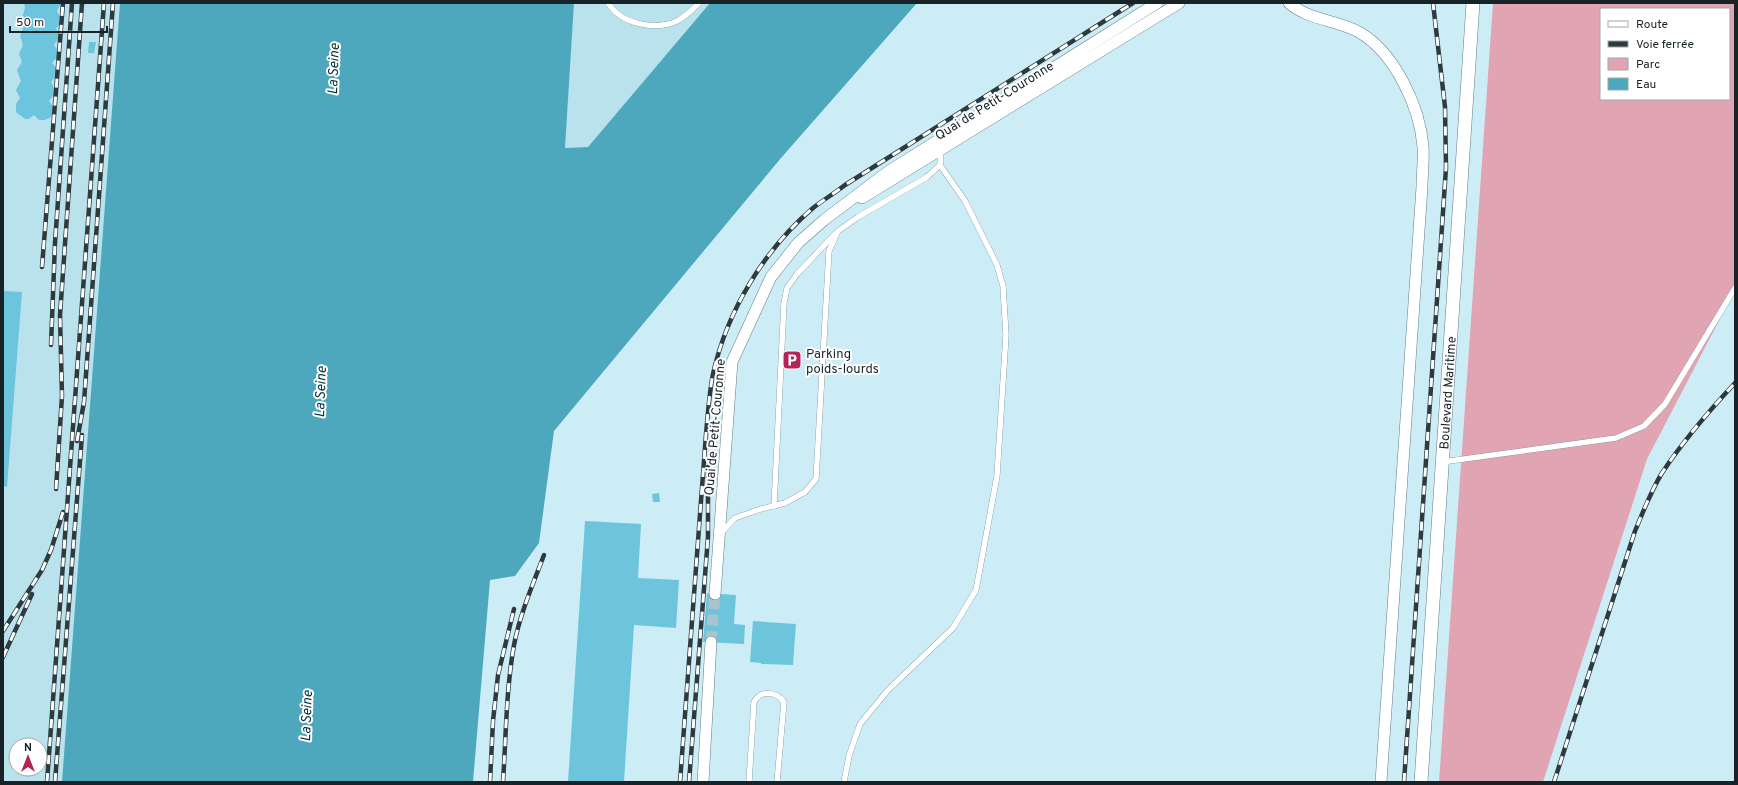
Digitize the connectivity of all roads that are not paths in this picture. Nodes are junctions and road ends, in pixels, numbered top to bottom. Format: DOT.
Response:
graph roads {
  1 [pos="608,3"];
  2 [pos="699,3"];
  3 [pos="1157,3"];
  4 [pos="1179,3"];
  5 [pos="1289,3"];
  6 [pos="1473,3"];
  7 [pos="939,146"];
  8 [pos="940,165"];
  9 [pos="838,231"];
  10 [pos="1735,288"];
  11 [pos="1442,462"];
  12 [pos="774,506"];
  13 [pos="719,534"];
  14 [pos="715,594"];
  15 [pos="712,642"];
  16 [pos="703,782"];
  17 [pos="749,782"];
  18 [pos="777,782"];
  19 [pos="844,782"];
  20 [pos="1381,782"];
  21 [pos="1421,782"];
  1 -- 2 [label="lane"];
  3 -- 7 [label="street, Quai de Petit-Couronne"];
  4 -- 7 [label="street, Quai de Petit-Couronne"];
  5 -- 20 [label="street"];
  6 -- 11 [label="street, Boulevard Maritime"];
  7 -- 8 [label="lane"];
  7 -- 13 [label="street, Quai de Petit-Couronne"];
  8 -- 9 [label="lane"];
  8 -- 19 [label="lane"];
  9 -- 12 [label="lane"];
  9 -- 12 [label="lane"];
  10 -- 11 [label="lane"];
  11 -- 21 [label="street, Boulevard Maritime"];
  12 -- 13 [label="lane"];
  13 -- 14 [label="street, Quai de Petit-Couronne"];
  15 -- 16 [label="street"];
  17 -- 18 [label="lane"];
}
